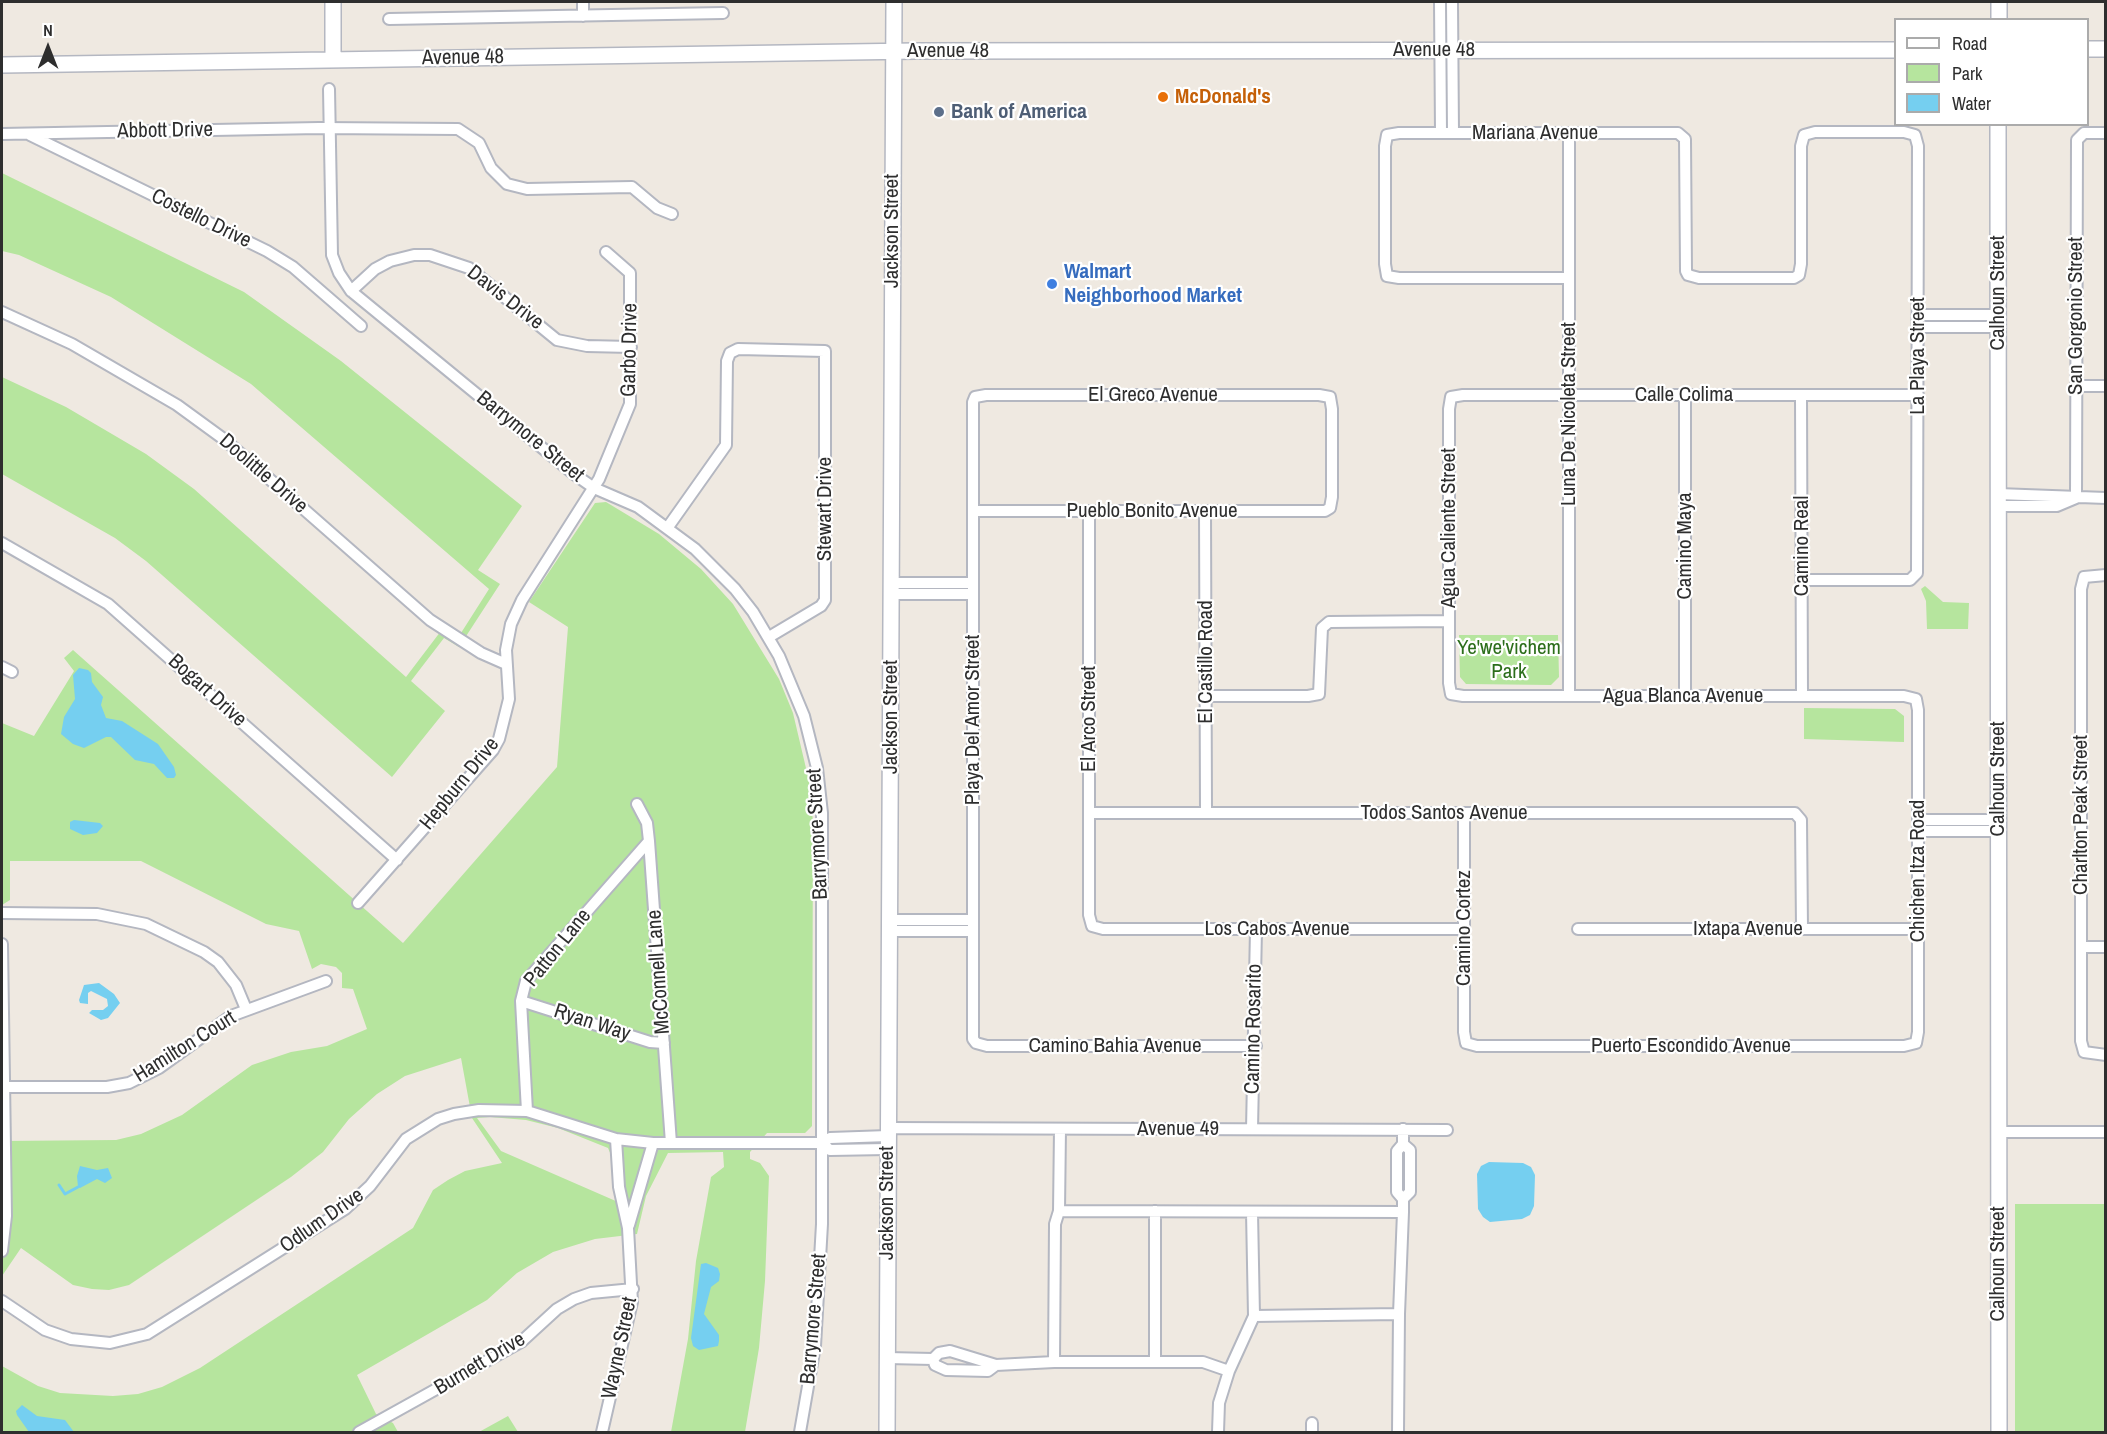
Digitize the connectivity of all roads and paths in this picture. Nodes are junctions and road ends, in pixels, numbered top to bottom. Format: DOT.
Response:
graph roads {
  1 [pos="333,2"];
  2 [pos="583,2"];
  3 [pos="894,2"];
  4 [pos="1440,2"];
  5 [pos="1452,2"];
  6 [pos="1999,2"];
  7 [pos="723,13"];
  8 [pos="583,16"];
  9 [pos="1999,18"];
  10 [pos="389,19"];
  11 [pos="2089,49"];
  12 [pos="2106,49"];
  13 [pos="1447,50"];
  14 [pos="1894,50"];
  15 [pos="893,52"];
  16 [pos="333,60"];
  17 [pos="2,65"];
  18 [pos="329,89"];
  19 [pos="1998,126"];
  20 [pos="329,128"];
  21 [pos="1441,132"];
  22 [pos="1453,132"];
  23 [pos="1569,132"];
  24 [pos="2106,133"];
  25 [pos="2,134"];
  26 [pos="27,134"];
  27 [pos="672,214"];
  28 [pos="606,252"];
  29 [pos="1688,275"];
  30 [pos="1569,278"];
  31 [pos="351,291"];
  32 [pos="2,312"];
  33 [pos="1918,321"];
  34 [pos="1998,321"];
  35 [pos="361,326"];
  36 [pos="631,347"];
  37 [pos="2076,386"];
  38 [pos="2106,386"];
  39 [pos="1569,395"];
  40 [pos="1685,395"];
  41 [pos="1802,395"];
  42 [pos="1918,395"];
  43 [pos="975,397"];
  44 [pos="1451,397"];
  45 [pos="594,488"];
  46 [pos="2076,498"];
  47 [pos="2106,498"];
  48 [pos="1998,500"];
  49 [pos="1330,508"];
  50 [pos="972,511"];
  51 [pos="1089,511"];
  52 [pos="1205,511"];
  53 [pos="668,527"];
  54 [pos="2,543"];
  55 [pos="2106,575"];
  56 [pos="1802,580"];
  57 [pos="891,589"];
  58 [pos="973,589"];
  59 [pos="1449,621"];
  60 [pos="769,637"];
  61 [pos="506,663"];
  62 [pos="2,667"];
  63 [pos="12,672"];
  64 [pos="1451,694"];
  65 [pos="1206,696"];
  66 [pos="1569,696"];
  67 [pos="1685,696"];
  68 [pos="1802,696"];
  69 [pos="1916,699"];
  70 [pos="637,804"];
  71 [pos="1089,813"];
  72 [pos="1206,813"];
  73 [pos="1464,813"];
  74 [pos="1918,825"];
  75 [pos="1998,825"];
  76 [pos="649,842"];
  77 [pos="397,860"];
  78 [pos="358,903"];
  79 [pos="2,913"];
  80 [pos="891,925"];
  81 [pos="973,925"];
  82 [pos="1092,926"];
  83 [pos="1256,929"];
  84 [pos="1464,929"];
  85 [pos="1578,929"];
  86 [pos="1802,929"];
  87 [pos="1918,929"];
  88 [pos="2,944"];
  89 [pos="2081,947"];
  90 [pos="2106,947"];
  91 [pos="326,981"];
  92 [pos="521,1001"];
  93 [pos="246,1009"];
  94 [pos="976,1043"];
  95 [pos="1466,1043"];
  96 [pos="1916,1043"];
  97 [pos="664,1044"];
  98 [pos="1256,1046"];
  99 [pos="2106,1055"];
  100 [pos="4,1087"];
  101 [pos="527,1111"];
  102 [pos="1060,1129"];
  103 [pos="1252,1129"];
  104 [pos="1403,1129"];
  105 [pos="1447,1130"];
  106 [pos="1998,1132"];
  107 [pos="2106,1132"];
  108 [pos="850,1137"];
  109 [pos="888,1138"];
  110 [pos="616,1139"];
  111 [pos="653,1143"];
  112 [pos="671,1143"];
  113 [pos="821,1143"];
  114 [pos="1403,1144"];
  115 [pos="850,1149"];
  116 [pos="1396,1173"];
  117 [pos="1410,1174"];
  118 [pos="1403,1199"];
  119 [pos="1059,1211"];
  120 [pos="1155,1211"];
  121 [pos="1252,1212"];
  122 [pos="1403,1212"];
  123 [pos="628,1228"];
  124 [pos="2,1251"];
  125 [pos="633,1288"];
  126 [pos="2,1301"];
  127 [pos="1400,1314"];
  128 [pos="1254,1316"];
  129 [pos="962,1355"];
  130 [pos="887,1358"];
  131 [pos="933,1359"];
  132 [pos="1054,1362"];
  133 [pos="1155,1362"];
  134 [pos="996,1365"];
  135 [pos="961,1371"];
  136 [pos="1229,1371"];
  137 [pos="359,1432"];
  138 [pos="602,1432"];
  139 [pos="800,1432"];
  140 [pos="887,1432"];
  141 [pos="1218,1432"];
  142 [pos="1398,1432"];
  143 [pos="1999,1432"];
  1 -- 16 [label="main road"];
  2 -- 8 [label="street"];
  3 -- 15 [label="main road, Jackson Street"];
  4 -- 13 [label="street"];
  5 -- 13 [label="street"];
  6 -- 9 [label="main road"];
  7 -- 8 [label="street"];
  8 -- 10 [label="street"];
  11 -- 12 [label="main road"];
  13 -- 14 [label="main road, Avenue 48"];
  13 -- 15 [label="main road, Avenue 48"];
  13 -- 21 [label="street"];
  13 -- 22 [label="street"];
  15 -- 16 [label="main road, Avenue 48"];
  15 -- 57 [label="main road, Jackson Street"];
  16 -- 17 [label="main road, Avenue 48"];
  18 -- 20 [label="street, Barrymore Street"];
  19 -- 34 [label="main road, Calhoun Street"];
  20 -- 26 [label="street, Abbott Drive"];
  20 -- 27 [label="street, Abbott Drive"];
  20 -- 31 [label="street, Barrymore Street"];
  21 -- 22 [label="street, Mariana Avenue"];
  21 -- 30 [label="street, Mariana Avenue"];
  22 -- 23 [label="street, Mariana Avenue"];
  23 -- 29 [label="street, Mariana Avenue"];
  23 -- 30 [label="street, Luna De Nicoleta Street"];
  24 -- 37 [label="street, San Gorgonio Street"];
  25 -- 26 [label="street, Abbott Drive"];
  26 -- 35 [label="street, Costello Drive"];
  28 -- 36 [label="street, Garbo Drive"];
  29 -- 33 [label="street, La Playa Street"];
  30 -- 39 [label="street, Luna De Nicoleta Street"];
  31 -- 36 [label="street, Davis Drive"];
  31 -- 45 [label="street, Barrymore Street"];
  32 -- 61 [label="street, Doolittle Drive"];
  33 -- 34 [label="street"];
  33 -- 42 [label="street, La Playa Street"];
  34 -- 48 [label="main road, Calhoun Street"];
  36 -- 45 [label="street, Garbo Drive"];
  37 -- 38 [label="street"];
  37 -- 46 [label="street, San Gorgonio Street"];
  39 -- 40 [label="street, Calle Colima"];
  39 -- 44 [label="street, Calle Colima"];
  39 -- 66 [label="street, Luna De Nicoleta Street"];
  40 -- 41 [label="street, Calle Colima"];
  40 -- 67 [label="street, Camino Maya"];
  41 -- 42 [label="street, Calle Colima"];
  41 -- 56 [label="street, Camino Real"];
  42 -- 56 [label="street, La Playa Street"];
  43 -- 49 [label="street, El Greco Avenue"];
  43 -- 50 [label="street, Playa Del Amor Street"];
  44 -- 59 [label="street, Agua Caliente Street"];
  45 -- 53 [label="street, Barrymore Street"];
  45 -- 61 [label="street, Hepburn Drive"];
  46 -- 47 [label="street"];
  46 -- 48 [label="street"];
  48 -- 75 [label="main road, Calhoun Street"];
  49 -- 52 [label="street, Pueblo Bonito Avenue"];
  50 -- 51 [label="street, Pueblo Bonito Avenue"];
  50 -- 58 [label="street, Playa Del Amor Street"];
  51 -- 52 [label="street, Pueblo Bonito Avenue"];
  51 -- 71 [label="street, El Arco Street"];
  52 -- 65 [label="street, El Castillo Road"];
  53 -- 60 [label="street, Barrymore Street"];
  53 -- 60 [label="street, Stewart Drive"];
  54 -- 77 [label="street, Bogart Drive"];
  55 -- 89 [label="street, Charlton Peak Street"];
  56 -- 68 [label="street, Camino Real"];
  57 -- 58 [label="street"];
  57 -- 80 [label="main road, Jackson Street"];
  58 -- 81 [label="street, Playa Del Amor Street"];
  59 -- 64 [label="street, Agua Caliente Street"];
  59 -- 65 [label="street"];
  60 -- 113 [label="street, Barrymore Street"];
  61 -- 77 [label="street, Hepburn Drive"];
  62 -- 63 [label="street"];
  64 -- 66 [label="street, Agua Blanca Avenue"];
  65 -- 72 [label="street, El Castillo Road"];
  66 -- 67 [label="street, Agua Blanca Avenue"];
  67 -- 68 [label="street, Agua Blanca Avenue"];
  68 -- 69 [label="street, Agua Blanca Avenue"];
  69 -- 74 [label="street, Chichen Itza Road"];
  70 -- 76 [label="street, McConnell Lane"];
  71 -- 72 [label="street, Todos Santos Avenue"];
  71 -- 82 [label="street, El Arco Street"];
  72 -- 73 [label="street, Todos Santos Avenue"];
  73 -- 84 [label="street, Camino Cortez"];
  73 -- 86 [label="street, Todos Santos Avenue"];
  74 -- 75 [label="street"];
  74 -- 87 [label="street, Chichen Itza Road"];
  75 -- 106 [label="main road, Calhoun Street"];
  76 -- 92 [label="street, Patton Lane"];
  76 -- 97 [label="street, McConnell Lane"];
  77 -- 78 [label="street, Hepburn Drive"];
  79 -- 93 [label="street"];
  80 -- 81 [label="street"];
  80 -- 109 [label="main road, Jackson Street"];
  81 -- 94 [label="street, Playa Del Amor Street"];
  82 -- 83 [label="street, Los Cabos Avenue"];
  83 -- 84 [label="street, Los Cabos Avenue"];
  83 -- 98 [label="street, Camino Rosarito"];
  84 -- 95 [label="street, Camino Cortez"];
  85 -- 86 [label="street, Ixtapa Avenue"];
  86 -- 87 [label="street, Ixtapa Avenue"];
  87 -- 96 [label="street, Chichen Itza Road"];
  88 -- 100 [label="street"];
  89 -- 90 [label="street"];
  89 -- 99 [label="street, Charlton Peak Street"];
  91 -- 93 [label="street, Hamilton Court"];
  92 -- 97 [label="street, Ryan Way"];
  92 -- 101 [label="street, Patton Lane"];
  93 -- 100 [label="street, Hamilton Court"];
  94 -- 98 [label="street, Camino Bahia Avenue"];
  95 -- 96 [label="street, Puerto Escondido Avenue"];
  97 -- 112 [label="street, McConnell Lane"];
  98 -- 103 [label="street, Camino Rosarito"];
  100 -- 124 [label="street"];
  101 -- 110 [label="street, Odlum Drive"];
  101 -- 126 [label="street, Odlum Drive"];
  102 -- 103 [label="street, Avenue 49"];
  102 -- 109 [label="street, Avenue 49"];
  102 -- 119 [label="street"];
  103 -- 104 [label="street, Avenue 49"];
  104 -- 105 [label="street, Avenue 49"];
  104 -- 114 [label="street"];
  106 -- 107 [label="street"];
  106 -- 143 [label="main road, Calhoun Street"];
  108 -- 109 [label="street, Odlum Drive"];
  108 -- 113 [label="street, Odlum Drive"];
  108 -- 115 [label="street"];
  109 -- 115 [label="street, Odlum Drive"];
  109 -- 130 [label="main road, Jackson Street"];
  110 -- 111 [label="street, Odlum Drive"];
  110 -- 123 [label="street, Wayne Street"];
  111 -- 112 [label="street, Odlum Drive"];
  111 -- 123 [label="street, Wayne Street"];
  112 -- 113 [label="street, Odlum Drive"];
  113 -- 115 [label="street, Odlum Drive"];
  113 -- 139 [label="street, Barrymore Street"];
  114 -- 116 [label="street"];
  114 -- 117 [label="street"];
  116 -- 117 [label="street"];
  116 -- 118 [label="street"];
  117 -- 118 [label="street"];
  118 -- 122 [label="street"];
  119 -- 120 [label="street"];
  119 -- 132 [label="street"];
  120 -- 121 [label="street"];
  120 -- 133 [label="street"];
  121 -- 122 [label="street"];
  121 -- 128 [label="street"];
  122 -- 127 [label="street"];
  123 -- 125 [label="street, Wayne Street"];
  125 -- 137 [label="street, Burnett Drive"];
  125 -- 138 [label="street, Wayne Street"];
  127 -- 128 [label="street"];
  127 -- 142 [label="street"];
  128 -- 136 [label="street"];
  129 -- 131 [label="street"];
  129 -- 134 [label="street"];
  129 -- 135 [label="street"];
  130 -- 131 [label="street"];
  130 -- 140 [label="main road, Jackson Street"];
  131 -- 135 [label="street"];
  132 -- 133 [label="street"];
  132 -- 134 [label="street"];
  133 -- 136 [label="street"];
  134 -- 135 [label="street"];
  136 -- 141 [label="street"];
}
